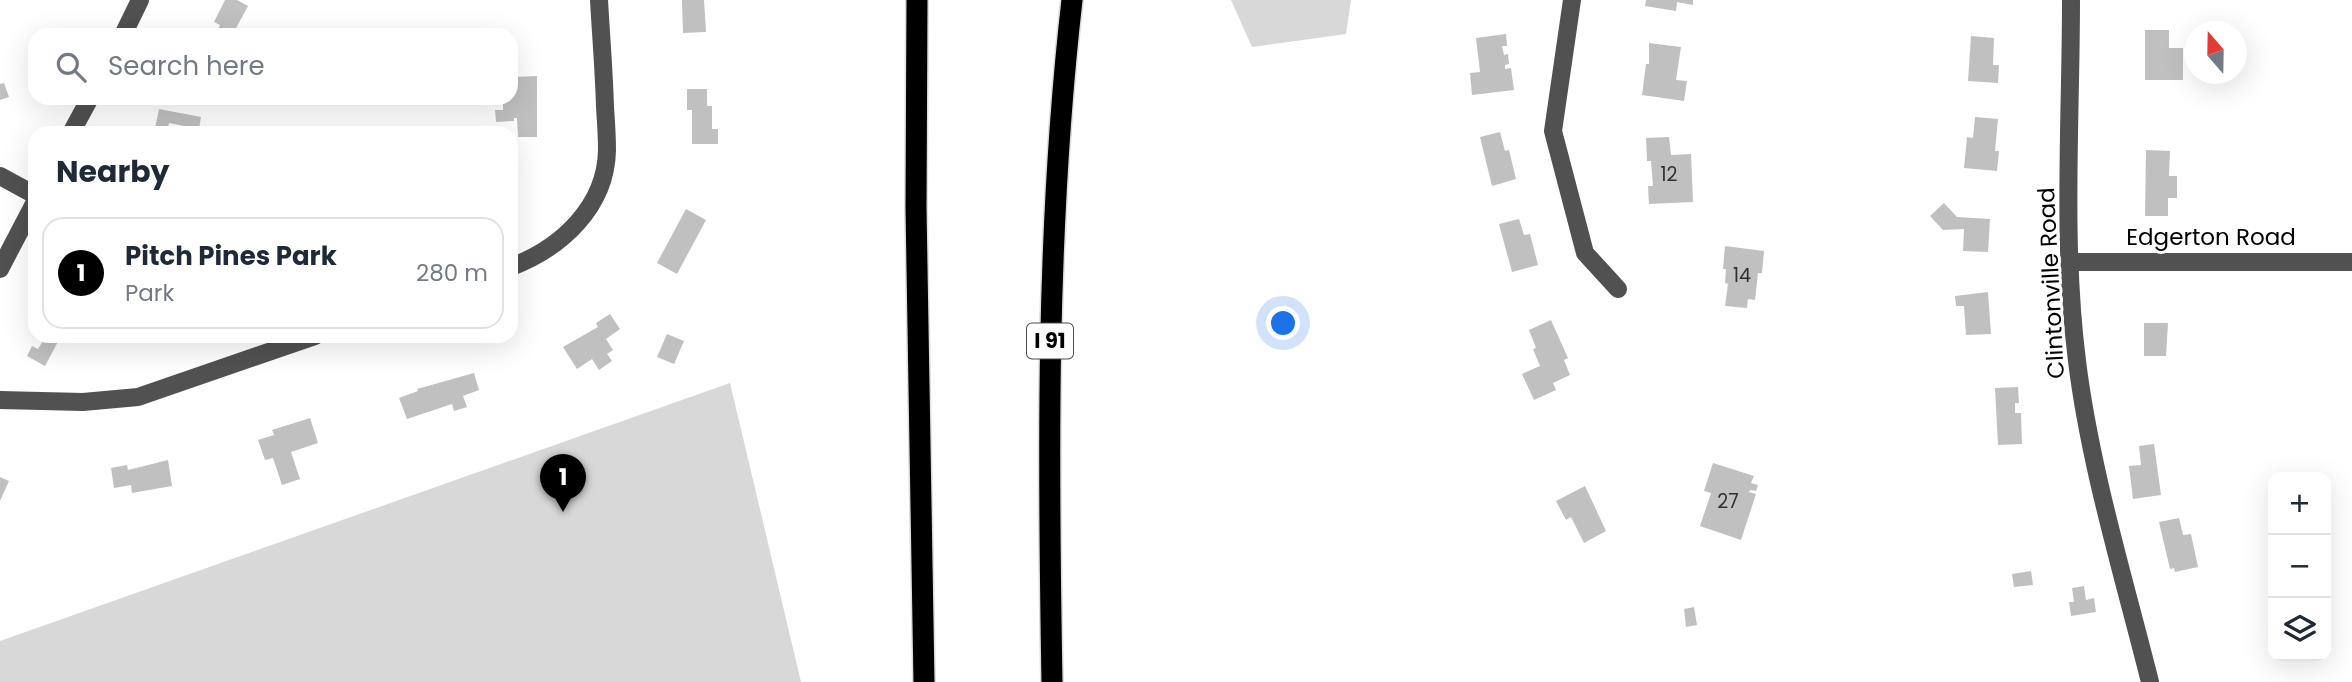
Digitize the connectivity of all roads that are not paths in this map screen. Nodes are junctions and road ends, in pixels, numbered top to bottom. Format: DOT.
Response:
graph roads {
  1 [pos="140,0"];
  2 [pos="599,0"];
  3 [pos="917,0"];
  4 [pos="1072,0"];
  5 [pos="1572,0"];
  6 [pos="2071,0"];
  7 [pos="126,28"];
  8 [pos="86,105"];
  9 [pos="75,126"];
  10 [pos="0,176"];
  11 [pos="28,191"];
  12 [pos="28,215"];
  13 [pos="2071,262"];
  14 [pos="2352,262"];
  15 [pos="518,264"];
  16 [pos="0,269"];
  17 [pos="1618,289"];
  18 [pos="295,343"];
  19 [pos="0,400"];
  20 [pos="924,682"];
  21 [pos="1052,682"];
  22 [pos="2150,682"];
  1 -- 7 [label="street"];
  2 -- 15 [label="street"];
  3 -- 20 [label="highway"];
  4 -- 21 [label="highway, I 91"];
  5 -- 17 [label="street"];
  6 -- 13 [label="street, Clintonville Road"];
  8 -- 9 [label="street"];
  10 -- 11 [label="street"];
  12 -- 16 [label="street"];
  13 -- 14 [label="street, Edgerton Road"];
  13 -- 22 [label="street, Clintonville Road"];
  18 -- 19 [label="street"];
}
